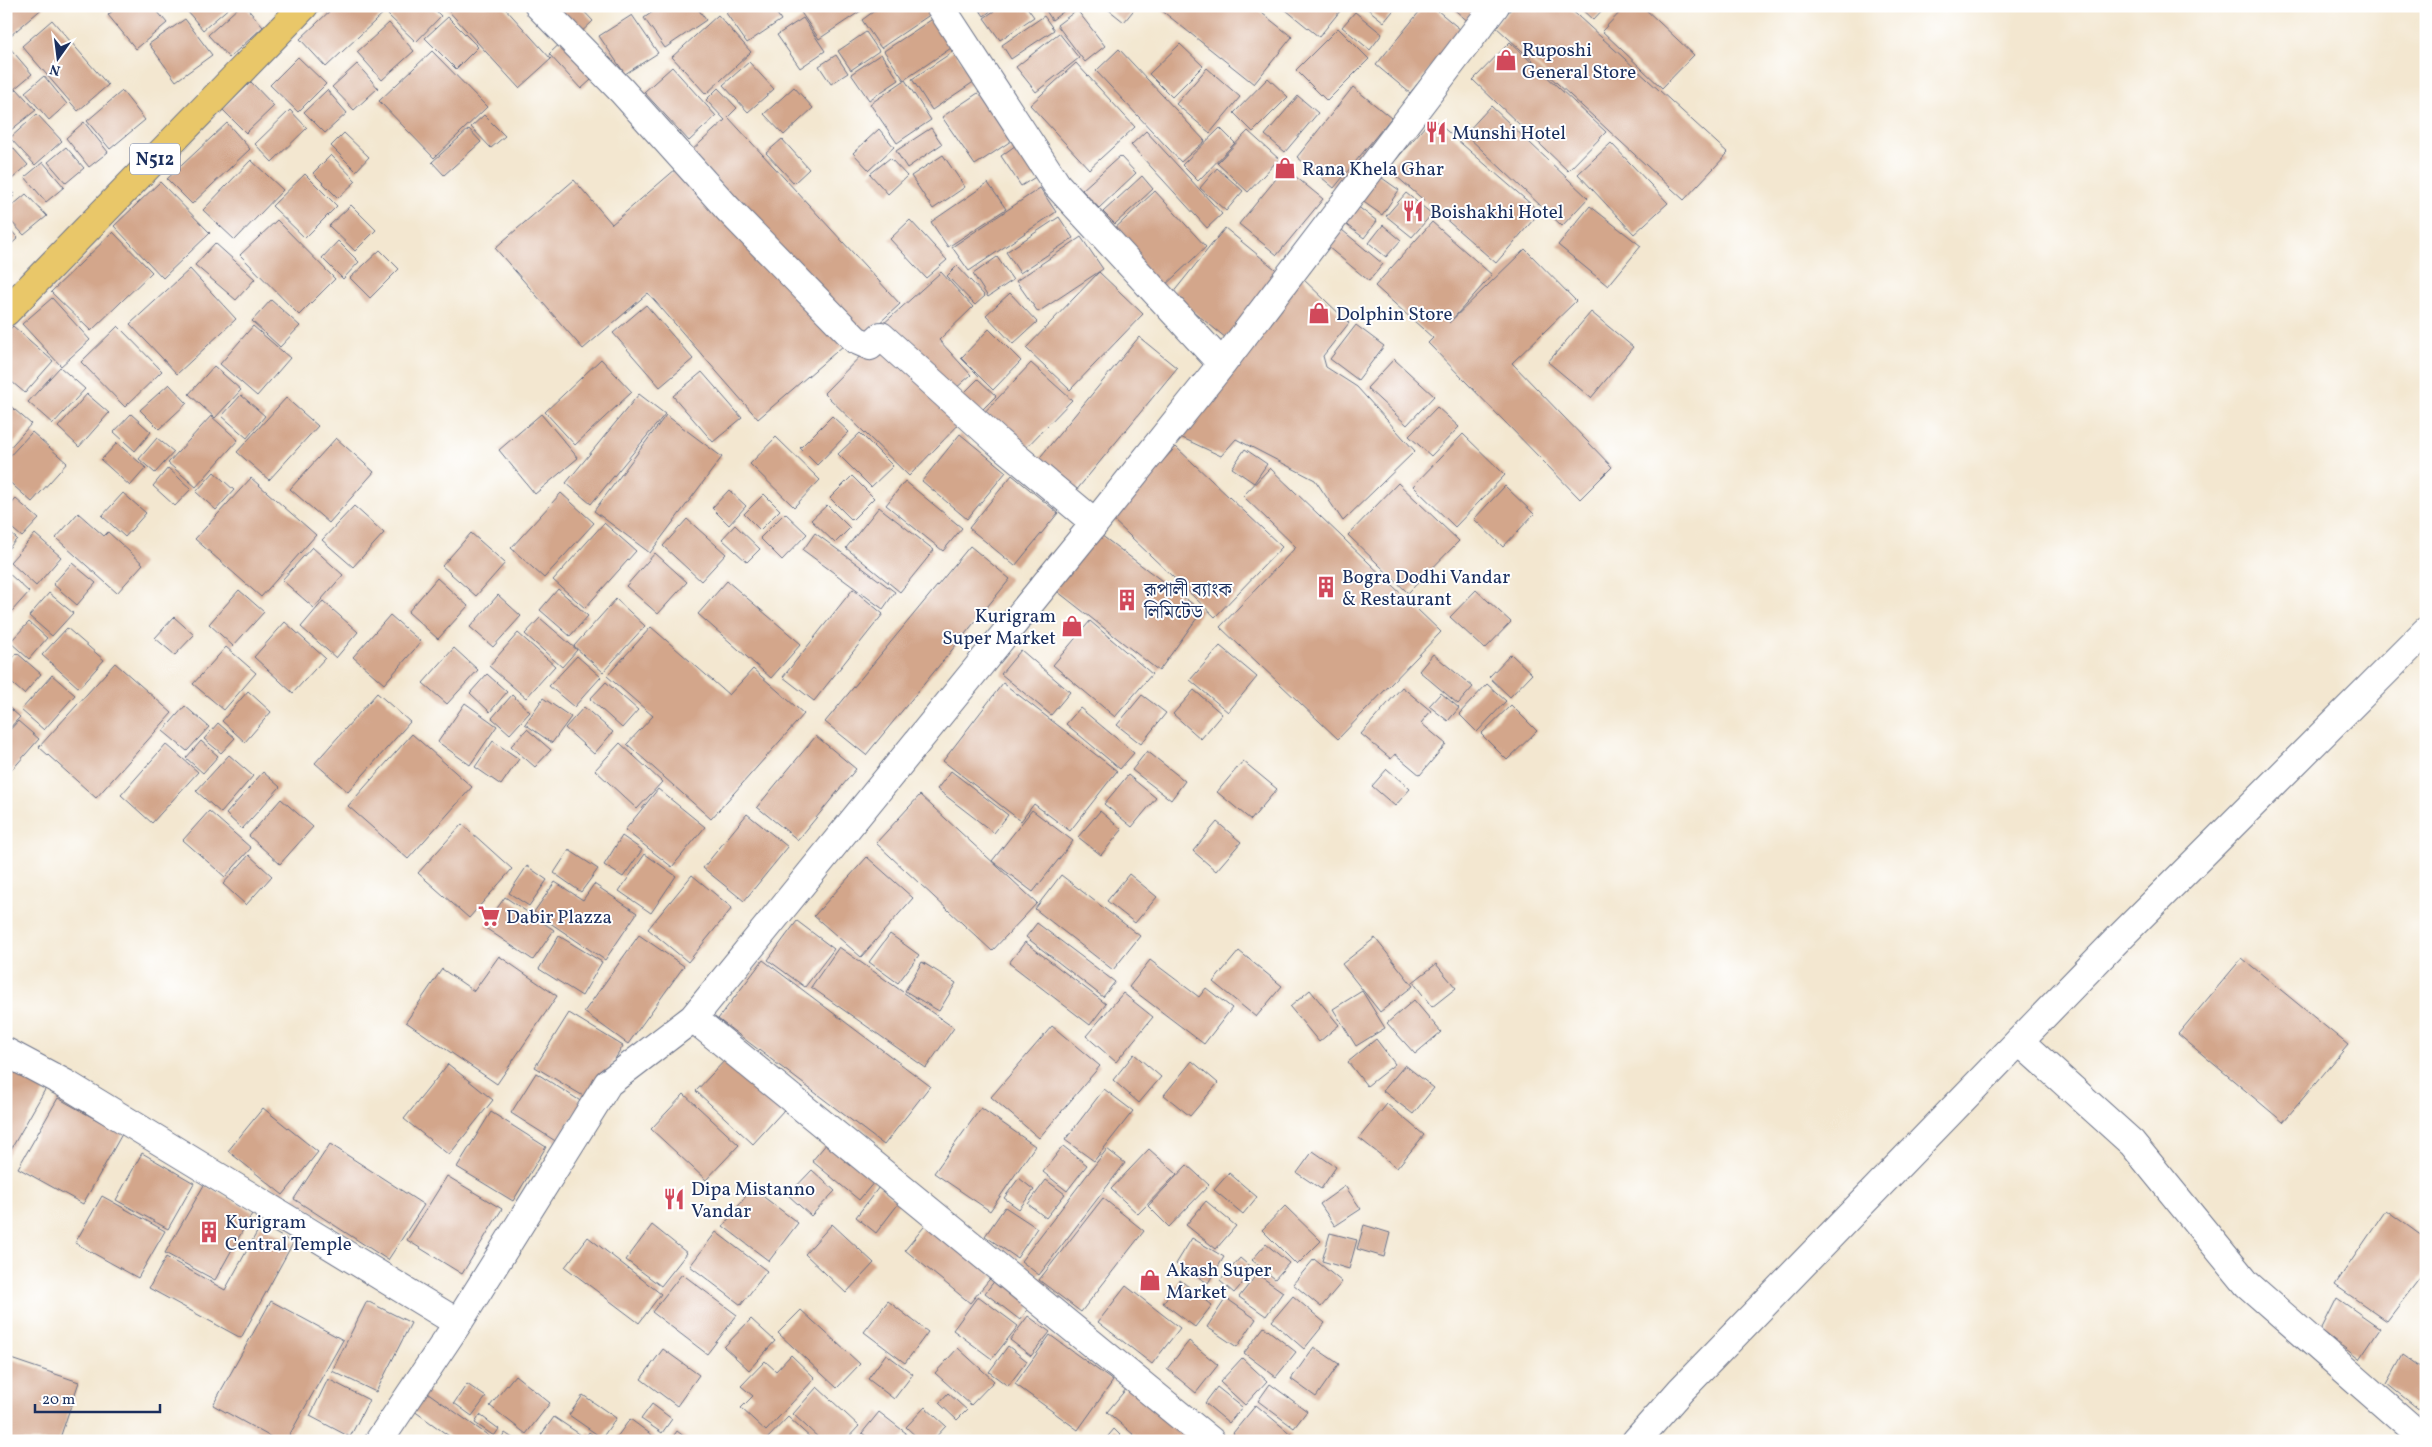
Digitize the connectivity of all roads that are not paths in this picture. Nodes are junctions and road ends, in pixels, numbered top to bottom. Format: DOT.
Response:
graph roads {
  1 [pos="304,6"];
  2 [pos="539,6"];
  3 [pos="940,6"];
  4 [pos="1494,6"];
  5 [pos="6,312"];
  6 [pos="1222,364"];
  7 [pos="1095,523"];
  8 [pos="2426,631"];
  9 [pos="692,1018"];
  10 [pos="2019,1041"];
  11 [pos="6,1052"];
  12 [pos="458,1323"];
  13 [pos="2426,1440"];
  14 [pos="379,1441"];
  15 [pos="1211,1441"];
  16 [pos="1636,1441"];
  1 -- 5 [label="highway, N512"];
  2 -- 7 [label="street"];
  3 -- 6 [label="street"];
  4 -- 6 [label="street"];
  6 -- 7 [label="street"];
  7 -- 9 [label="street"];
  8 -- 10 [label="street"];
  9 -- 12 [label="street"];
  9 -- 15 [label="street"];
  10 -- 13 [label="street"];
  10 -- 16 [label="street"];
  11 -- 12 [label="street"];
  12 -- 14 [label="street"];
}
